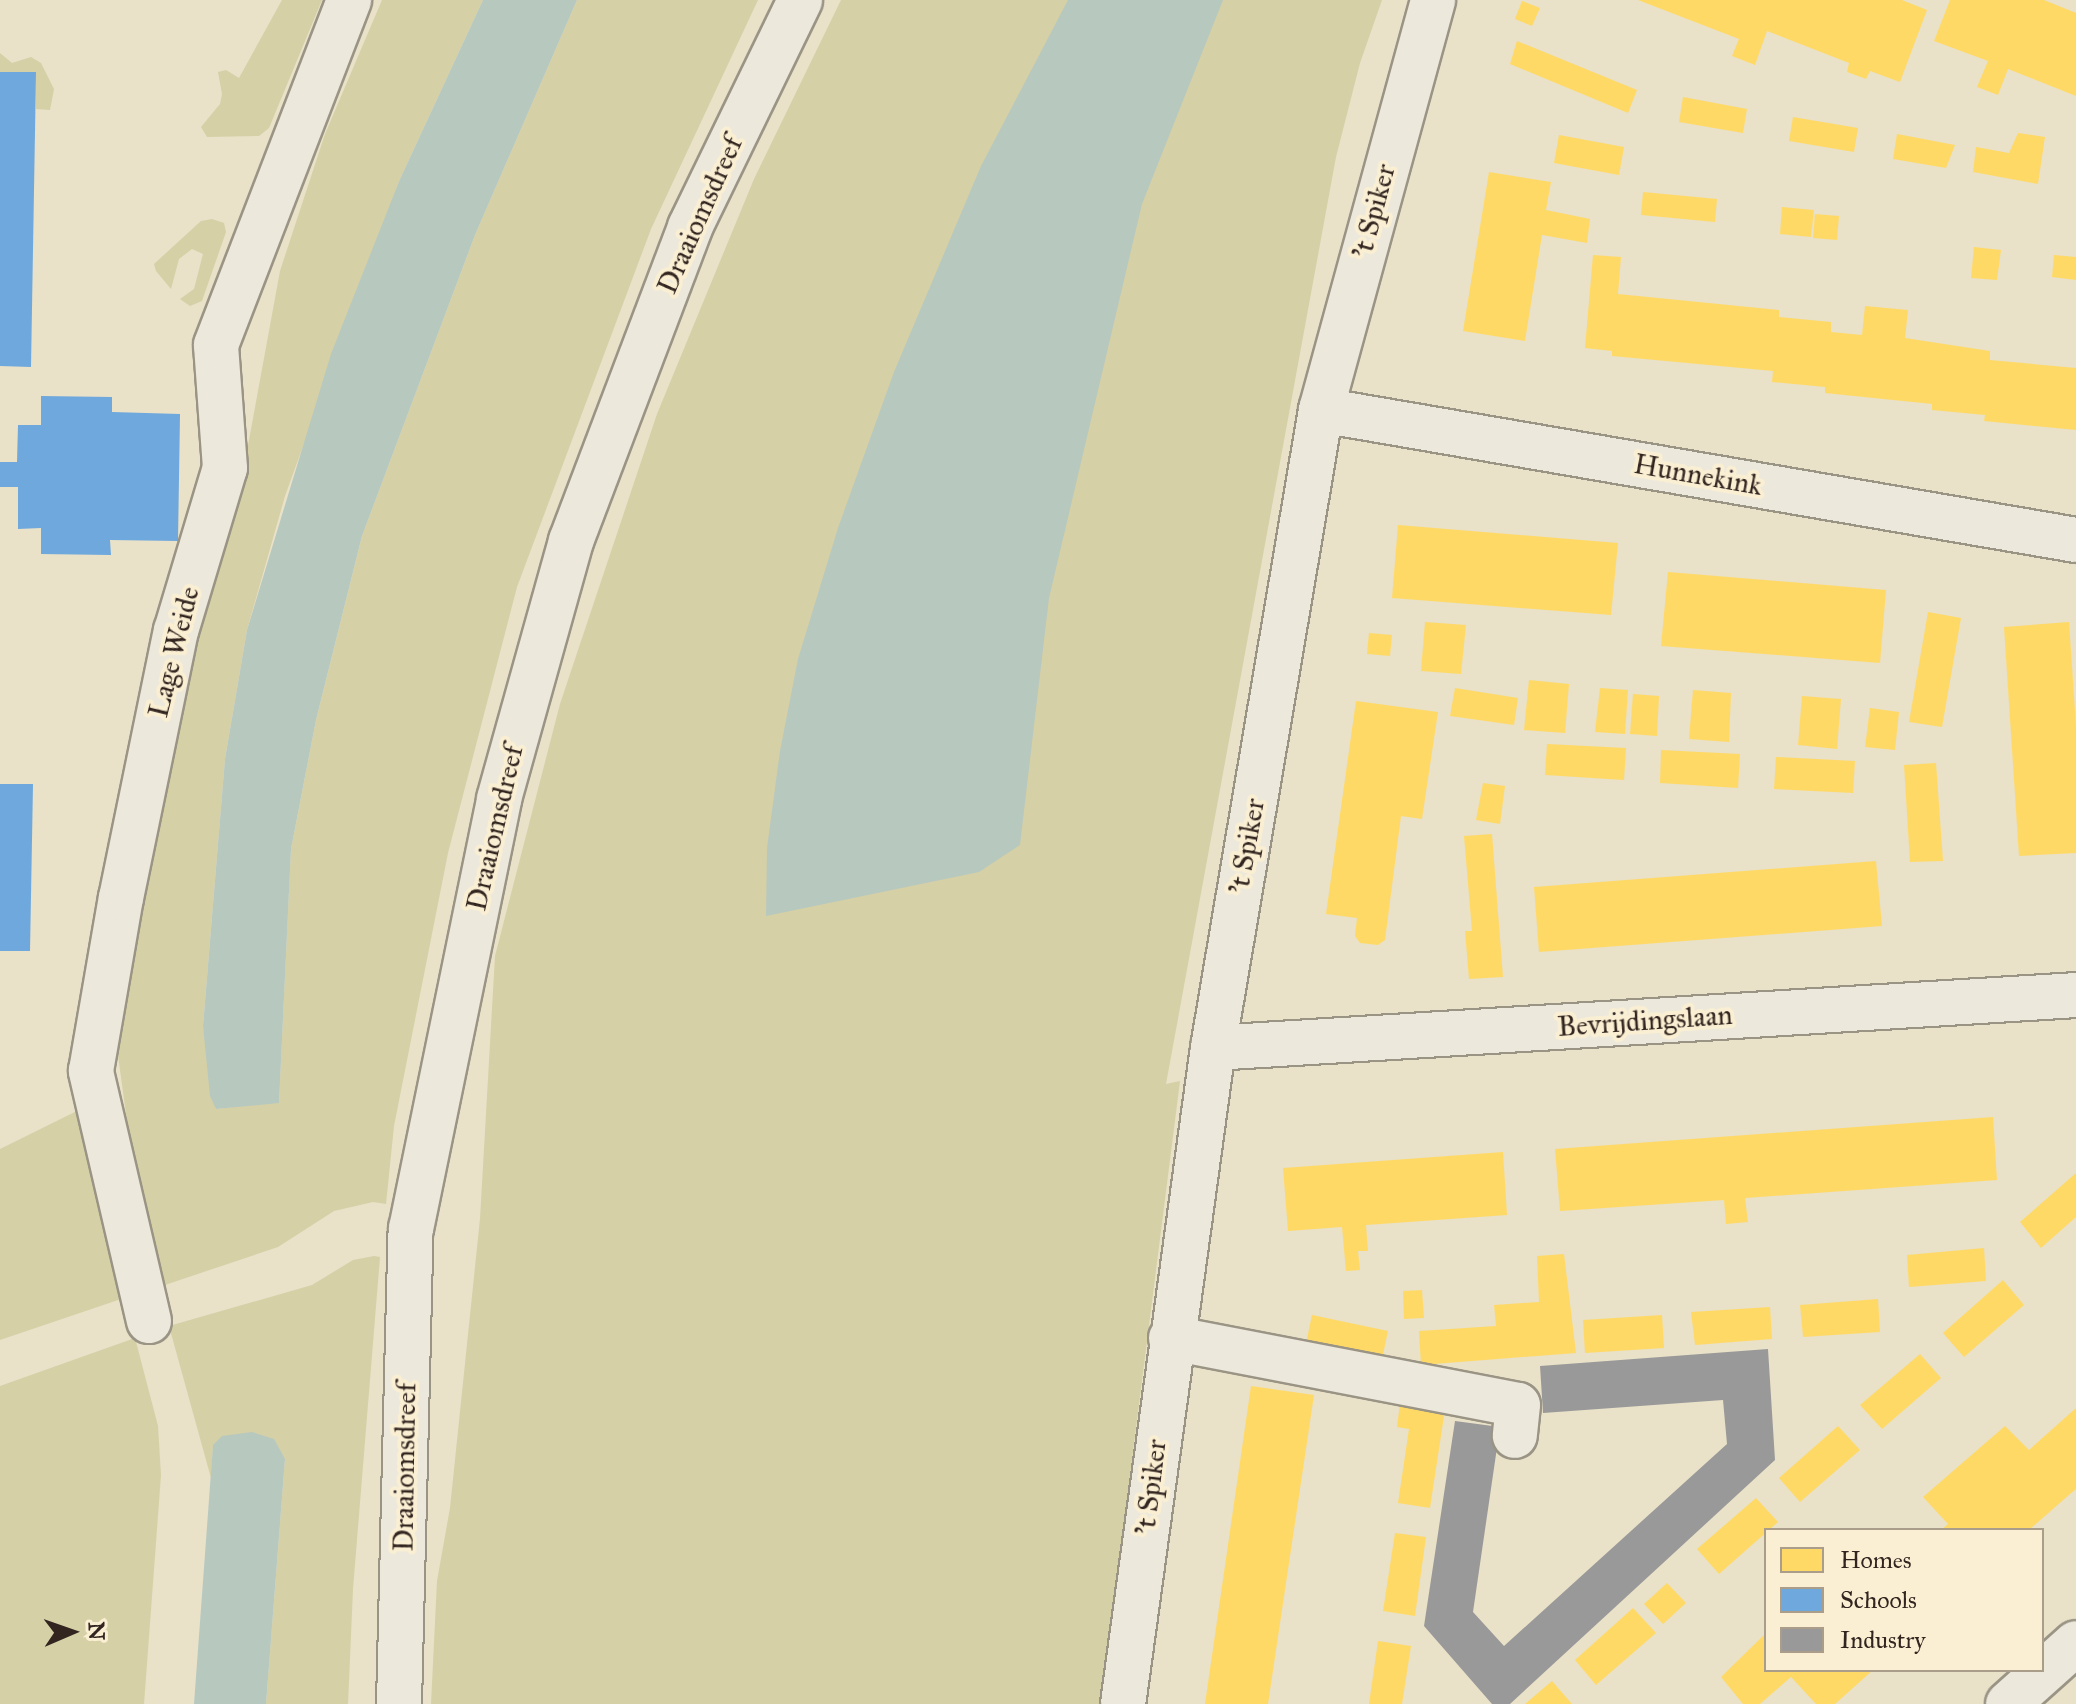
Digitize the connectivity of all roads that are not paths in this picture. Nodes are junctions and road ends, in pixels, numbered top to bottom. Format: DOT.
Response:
graph roads {
  1 [pos="349,0"];
  2 [pos="800,0"];
  3 [pos="1433,0"];
  4 [pos="1321,410"];
  5 [pos="2076,540"];
  6 [pos="2076,995"];
  7 [pos="1213,1048"];
  8 [pos="149,1321"];
  9 [pos="1171,1338"];
  10 [pos="1515,1436"];
  11 [pos="2076,1643"];
  12 [pos="2044,1672"];
  13 [pos="2044,1672"];
  14 [pos="399,1704"];
  15 [pos="1123,1704"];
  16 [pos="2008,1704"];
  1 -- 8 [label="street, Lage Weide"];
  2 -- 14 [label="street, Draaiomsdreef"];
  3 -- 4 [label="street, 't Spiker"];
  4 -- 5 [label="street, Hunnekink"];
  4 -- 7 [label="street, 't Spiker"];
  6 -- 7 [label="street, Bevrijdingslaan"];
  7 -- 9 [label="street, 't Spiker"];
  9 -- 10 [label="street"];
  9 -- 15 [label="street, 't Spiker"];
  11 -- 12 [label="street"];
  13 -- 16 [label="street"];
}
